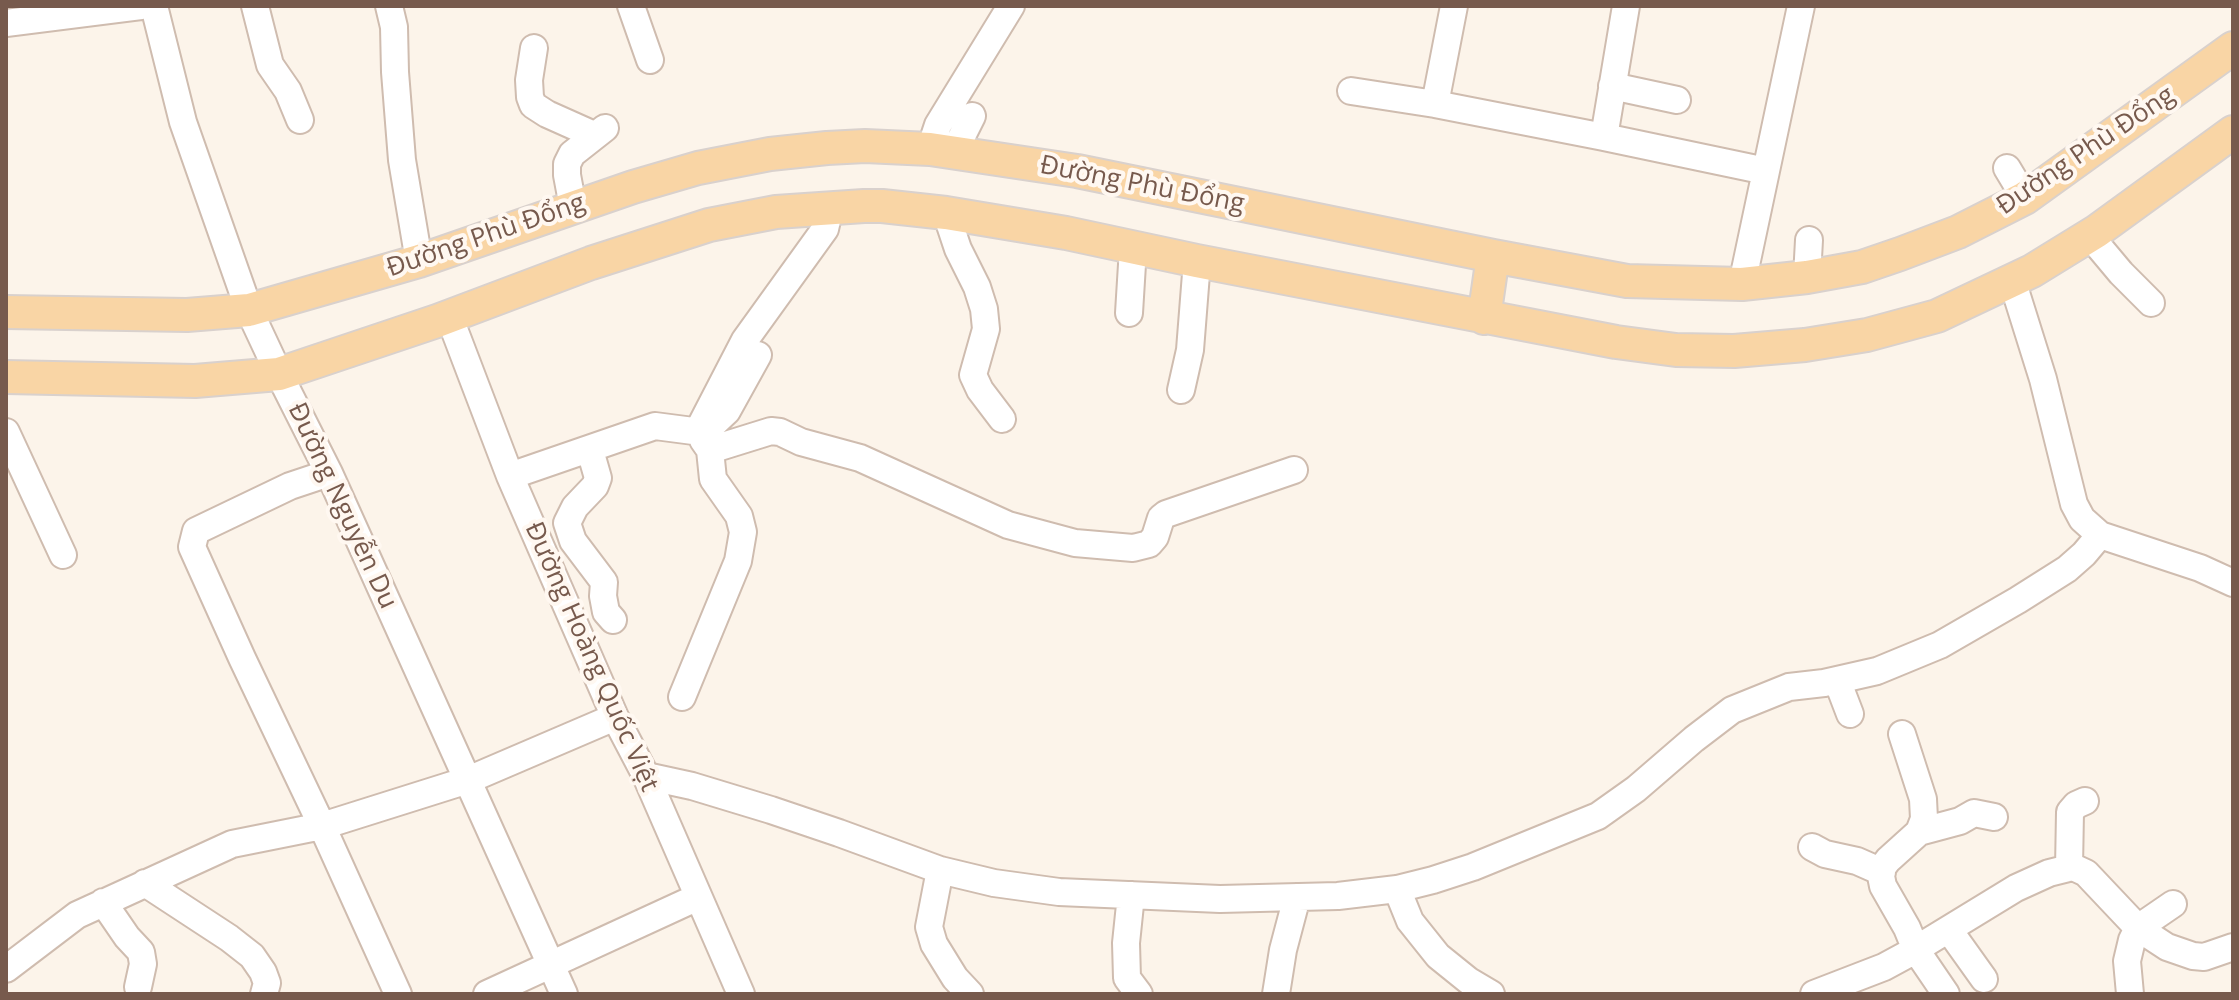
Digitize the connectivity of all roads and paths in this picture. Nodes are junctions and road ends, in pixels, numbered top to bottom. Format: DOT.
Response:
graph roads {
  1 [pos="141,6"];
  2 [pos="154,6"];
  3 [pos="255,6"];
  4 [pos="389,6"];
  5 [pos="631,6"];
  6 [pos="1011,6"];
  7 [pos="1454,6"];
  8 [pos="1626,6"];
  9 [pos="1801,6"];
  10 [pos="6,23"];
  11 [pos="534,48"];
  12 [pos="2233,48"];
  13 [pos="650,60"];
  14 [pos="1612,86"];
  15 [pos="1351,91"];
  16 [pos="1677,100"];
  17 [pos="1435,104"];
  18 [pos="972,116"];
  19 [pos="300,120"];
  20 [pos="2233,132"];
  21 [pos="1604,137"];
  22 [pos="942,150"];
  23 [pos="2007,168"];
  24 [pos="1766,171"];
  25 [pos="2025,198"];
  26 [pos="573,207"];
  27 [pos="830,207"];
  28 [pos="946,213"];
  29 [pos="2090,236"];
  30 [pos="1809,240"];
  31 [pos="1133,248"];
  32 [pos="1493,256"];
  33 [pos="419,261"];
  34 [pos="1197,261"];
  35 [pos="1807,277"];
  36 [pos="2012,280"];
  37 [pos="1742,284"];
  38 [pos="2151,303"];
  39 [pos="249,310"];
  40 [pos="6,312"];
  41 [pos="1129,313"];
  42 [pos="449,316"];
  43 [pos="1484,318"];
  44 [pos="758,355"];
  45 [pos="279,374"];
  46 [pos="6,377"];
  47 [pos="1181,390"];
  48 [pos="1002,419"];
  49 [pos="6,432"];
  50 [pos="705,441"];
  51 [pos="590,450"];
  52 [pos="1294,470"];
  53 [pos="329,473"];
  54 [pos="510,476"];
  55 [pos="2100,535"];
  56 [pos="63,555"];
  57 [pos="2233,583"];
  58 [pos="613,620"];
  59 [pos="1837,680"];
  60 [pos="682,697"];
  61 [pos="1850,714"];
  62 [pos="615,717"];
  63 [pos="1902,734"];
  64 [pos="646,776"];
  65 [pos="468,780"];
  66 [pos="2085,801"];
  67 [pos="1994,817"];
  68 [pos="322,826"];
  69 [pos="1919,832"];
  70 [pos="1812,847"];
  71 [pos="2069,868"];
  72 [pos="940,870"];
  73 [pos="1882,872"];
  74 [pos="145,883"];
  75 [pos="1397,889"];
  76 [pos="1131,895"];
  77 [pos="698,897"];
  78 [pos="1297,897"];
  79 [pos="103,902"];
  80 [pos="2173,904"];
  81 [pos="2138,928"];
  82 [pos="1949,930"];
  83 [pos="2233,947"];
  84 [pos="1916,950"];
  85 [pos="552,966"];
  86 [pos="6,969"];
  87 [pos="1984,979"];
  88 [pos="138,987"];
  89 [pos="1474,990"];
  90 [pos="264,994"];
  91 [pos="398,994"];
  92 [pos="487,994"];
  93 [pos="564,994"];
  94 [pos="741,994"];
  95 [pos="970,994"];
  96 [pos="1139,994"];
  97 [pos="1276,994"];
  98 [pos="1814,994"];
  99 [pos="1946,994"];
  100 [pos="2130,994"];
  1 -- 10 [label="street"];
  2 -- 39 [label="street, Đường Nguyễn Du"];
  3 -- 19 [label="street"];
  4 -- 33 [label="street"];
  5 -- 13 [label="street"];
  6 -- 22 [label="street"];
  7 -- 17 [label="street"];
  8 -- 14 [label="street"];
  9 -- 24 [label="street"];
  11 -- 26 [label="street"];
  12 -- 25 [label="main road, Đường Phù Đổng"];
  14 -- 16 [label="street"];
  14 -- 21 [label="street"];
  15 -- 17 [label="street"];
  17 -- 21 [label="street"];
  18 -- 22 [label="street"];
  20 -- 29 [label="main road"];
  21 -- 24 [label="street"];
  22 -- 26 [label="main road, Đường Phù Đổng"];
  22 -- 32 [label="main road, Đường Phù Đổng"];
  23 -- 25 [label="street"];
  24 -- 37 [label="street"];
  25 -- 35 [label="main road, Đường Phù Đổng"];
  26 -- 33 [label="main road, Đường Phù Đổng"];
  27 -- 28 [label="main road"];
  27 -- 42 [label="main road"];
  27 -- 50 [label="street"];
  28 -- 31 [label="main road"];
  28 -- 48 [label="street"];
  29 -- 36 [label="main road"];
  29 -- 38 [label="street"];
  30 -- 35 [label="street"];
  31 -- 34 [label="main road"];
  31 -- 41 [label="street"];
  32 -- 37 [label="main road, Đường Phù Đổng"];
  32 -- 43 [label="main road"];
  33 -- 39 [label="main road, Đường Phù Đổng"];
  34 -- 43 [label="main road"];
  34 -- 47 [label="street"];
  35 -- 37 [label="main road, Đường Phù Đổng"];
  36 -- 43 [label="main road"];
  36 -- 55 [label="street"];
  39 -- 40 [label="main road, Đường Phù Đổng"];
  39 -- 45 [label="street, Đường Nguyễn Du"];
  42 -- 45 [label="main road"];
  42 -- 54 [label="street, Đường Hoàng Quốc Việt"];
  44 -- 50 [label="street"];
  45 -- 46 [label="main road"];
  45 -- 53 [label="street, Đường Nguyễn Du"];
  49 -- 56 [label="street"];
  50 -- 51 [label="street"];
  50 -- 52 [label="street"];
  50 -- 60 [label="street"];
  51 -- 54 [label="street"];
  51 -- 58 [label="street"];
  53 -- 65 [label="street, Đường Nguyễn Du"];
  53 -- 68 [label="street"];
  54 -- 62 [label="street, Đường Hoàng Quốc Việt"];
  55 -- 57 [label="street"];
  55 -- 59 [label="street"];
  59 -- 61 [label="street"];
  59 -- 75 [label="street"];
  62 -- 64 [label="street, Đường Hoàng Quốc Việt"];
  62 -- 65 [label="street"];
  63 -- 69 [label="street"];
  64 -- 72 [label="street"];
  64 -- 77 [label="street, Đường Hoàng Quốc Việt"];
  65 -- 68 [label="street"];
  65 -- 85 [label="street, Đường Nguyễn Du"];
  66 -- 71 [label="street"];
  67 -- 69 [label="street"];
  68 -- 74 [label="street"];
  68 -- 91 [label="street"];
  69 -- 73 [label="street"];
  70 -- 73 [label="street"];
  71 -- 81 [label="street"];
  71 -- 82 [label="street"];
  72 -- 76 [label="street"];
  72 -- 95 [label="street"];
  73 -- 84 [label="street"];
  74 -- 79 [label="street"];
  74 -- 90 [label="street"];
  75 -- 78 [label="street"];
  75 -- 89 [label="street"];
  76 -- 78 [label="street"];
  76 -- 96 [label="street"];
  77 -- 85 [label="street"];
  77 -- 94 [label="street, Đường Hoàng Quốc Việt"];
  78 -- 97 [label="street"];
  79 -- 86 [label="street"];
  79 -- 88 [label="street"];
  80 -- 81 [label="street"];
  81 -- 83 [label="street"];
  81 -- 100 [label="street"];
  82 -- 84 [label="street"];
  82 -- 87 [label="street"];
  84 -- 98 [label="street"];
  84 -- 99 [label="street"];
  85 -- 92 [label="street"];
  85 -- 93 [label="street, Đường Nguyễn Du"];
}
